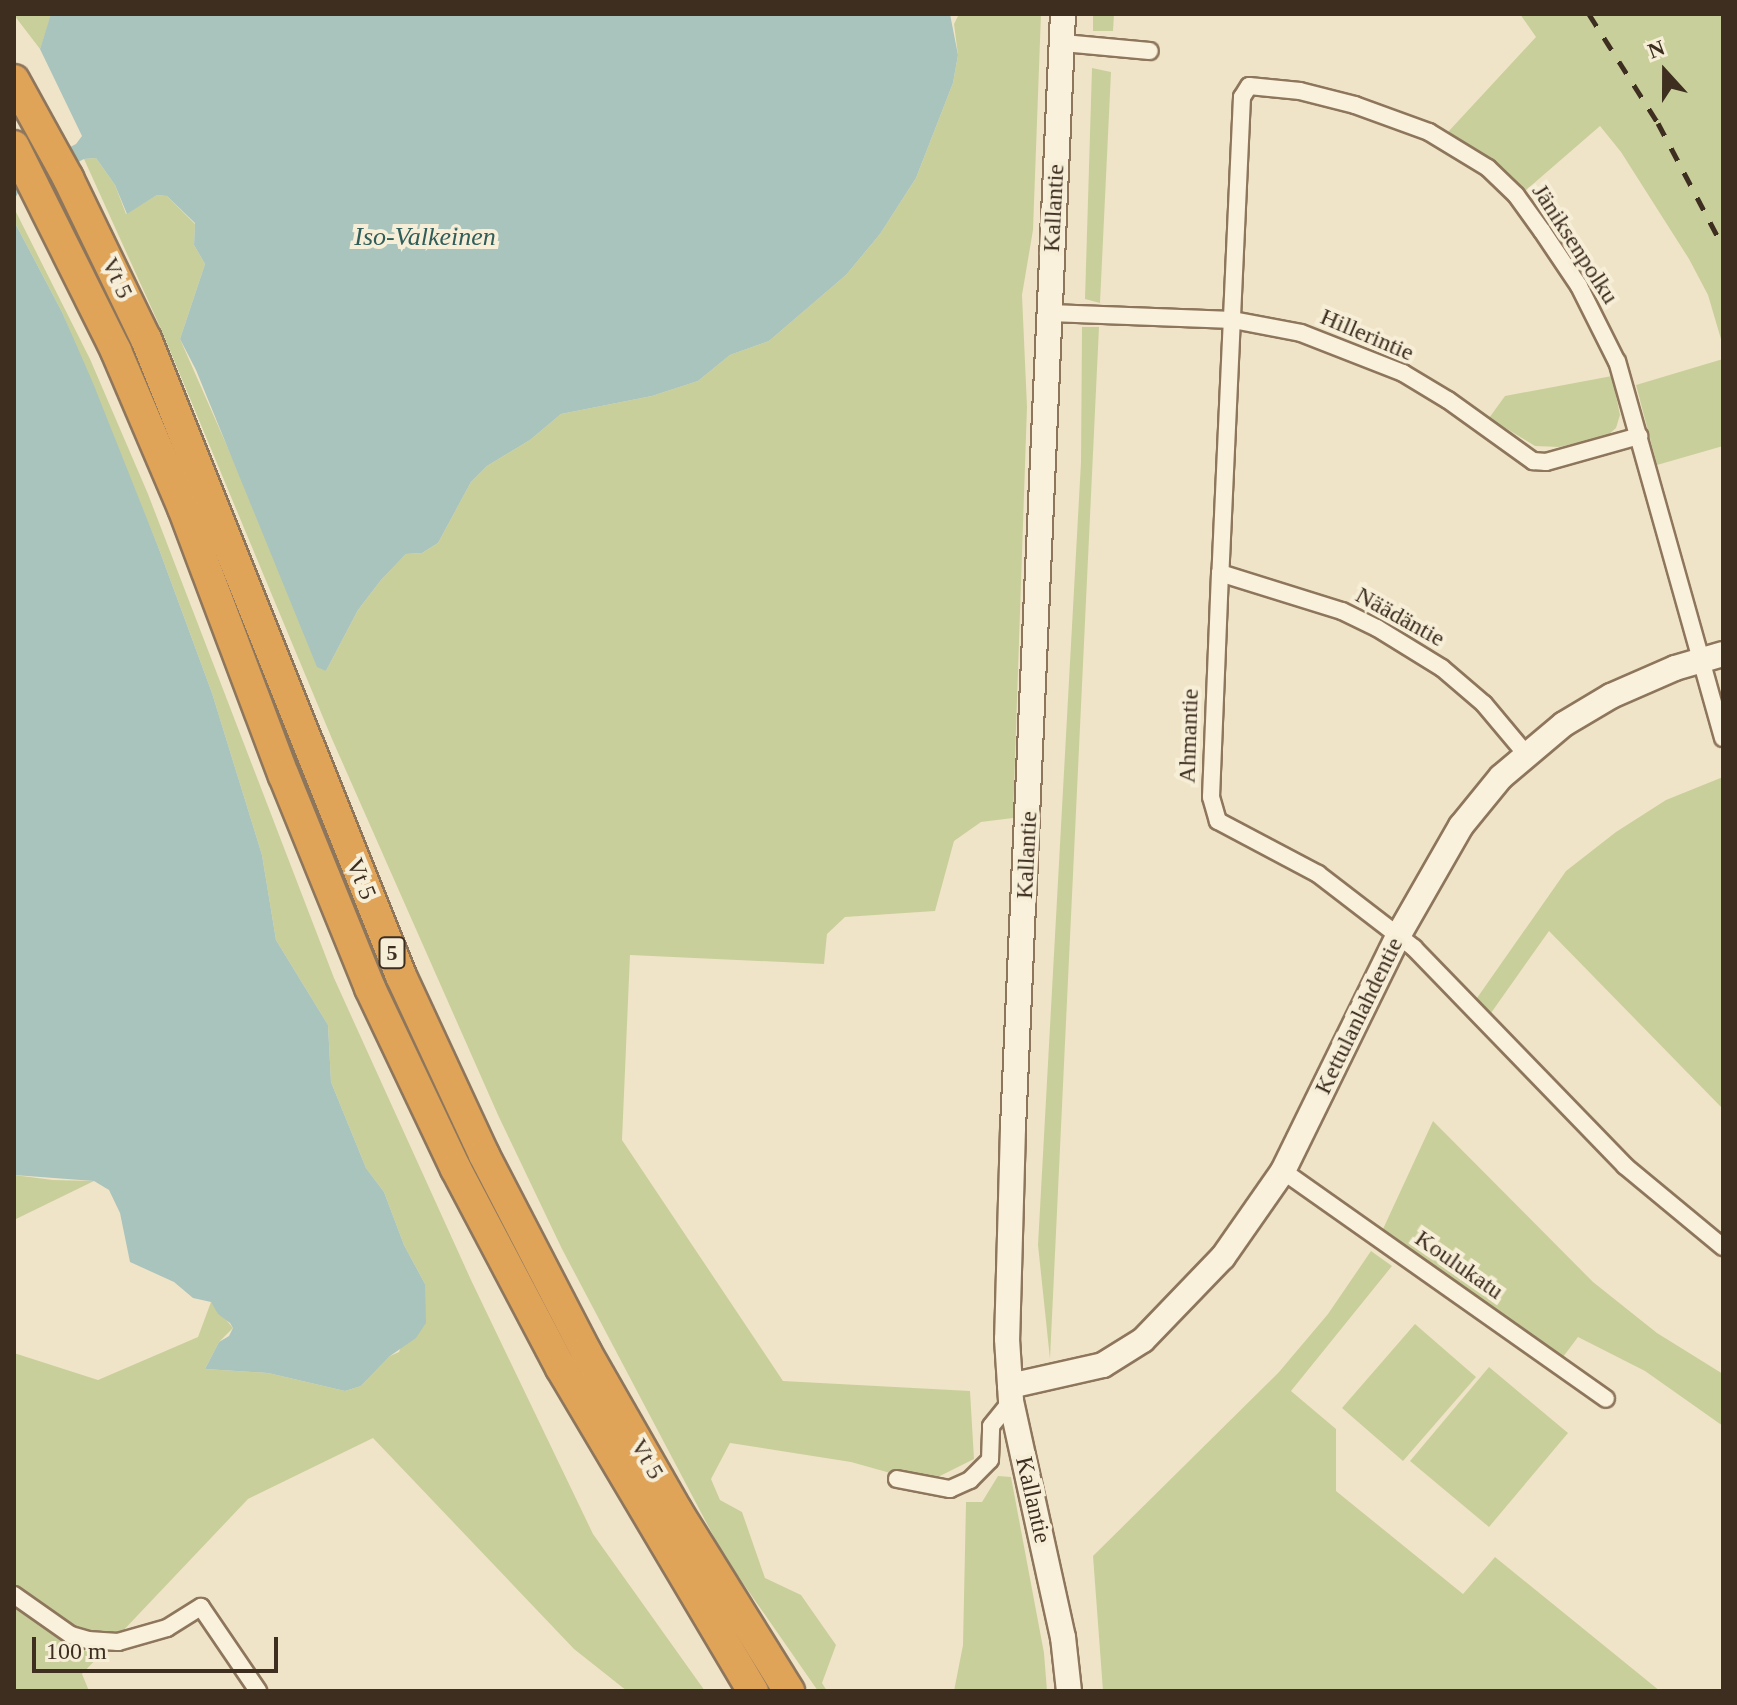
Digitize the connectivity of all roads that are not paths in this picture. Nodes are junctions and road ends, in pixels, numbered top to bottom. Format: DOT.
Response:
graph roads {
  1 [pos="1063,14"];
  2 [pos="1063,43"];
  3 [pos="1150,51"];
  4 [pos="14,80"];
  5 [pos="1249,86"];
  6 [pos="18,154"];
  7 [pos="1050,313"];
  8 [pos="1233,320"];
  9 [pos="1639,436"];
  10 [pos="1220,573"];
  11 [pos="1713,657"];
  12 [pos="1723,738"];
  13 [pos="1526,754"];
  14 [pos="1398,936"];
  15 [pos="1283,1171"];
  16 [pos="1723,1247"];
  17 [pos="1010,1393"];
  18 [pos="1606,1399"];
  19 [pos="897,1479"];
  20 [pos="14,1595"];
  21 [pos="258,1691"];
  22 [pos="753,1691"];
  23 [pos="789,1691"];
  24 [pos="1069,1691"];
  1 -- 2 [label="main road, Kallantie"];
  2 -- 3 [label="street"];
  2 -- 7 [label="main road, Kallantie"];
  4 -- 23 [label="highway, Vt 5 / 5"];
  5 -- 8 [label="street, Ahmantie"];
  5 -- 9 [label="street, Jäniksenpolku"];
  6 -- 22 [label="highway, Vt 5 / 5"];
  7 -- 8 [label="street, Hillerintie"];
  7 -- 17 [label="main road, Kallantie"];
  8 -- 9 [label="street, Hillerintie"];
  8 -- 10 [label="street, Ahmantie"];
  9 -- 11 [label="street, Jäniksenpolku"];
  10 -- 13 [label="street, Näädäntie"];
  10 -- 14 [label="street, Ahmantie"];
  11 -- 12 [label="street, Jäniksenpolku"];
  11 -- 13 [label="main road, Kettulanlahdentie"];
  13 -- 14 [label="main road, Kettulanlahdentie"];
  14 -- 15 [label="main road, Kettulanlahdentie"];
  14 -- 16 [label="street, Ahmantie"];
  15 -- 17 [label="main road, Kettulanlahdentie"];
  15 -- 18 [label="street, Koulukatu"];
  17 -- 19 [label="street"];
  17 -- 24 [label="main road, Kallantie"];
  20 -- 21 [label="street"];
}
